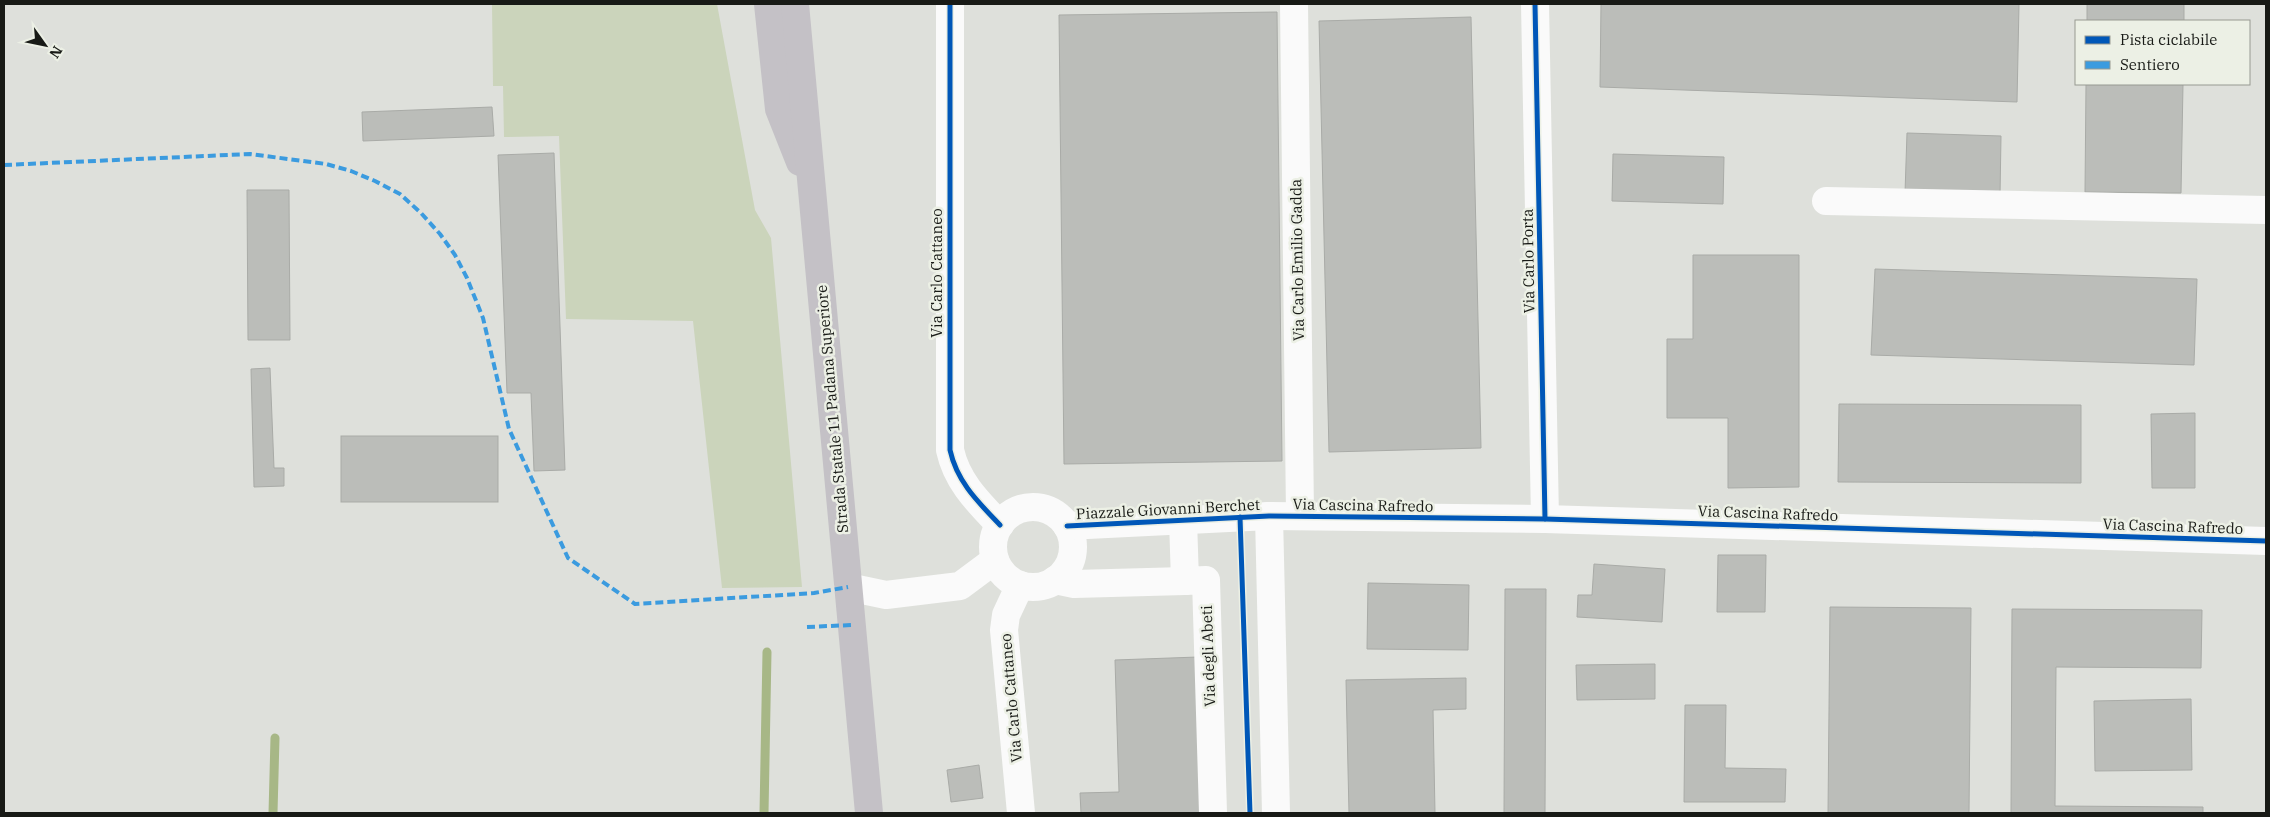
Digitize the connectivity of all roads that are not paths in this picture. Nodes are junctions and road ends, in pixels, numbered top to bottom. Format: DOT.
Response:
graph roads {
  1 [pos="768,4"];
  2 [pos="795,4"];
  3 [pos="950,4"];
  4 [pos="1294,4"];
  5 [pos="1535,4"];
  6 [pos="812,191"];
  7 [pos="1826,201"];
  8 [pos="2266,210"];
  9 [pos="1269,516"];
  10 [pos="1300,516"];
  11 [pos="1545,519"];
  12 [pos="1184,520"];
  13 [pos="1000,525"];
  14 [pos="1067,526"];
  15 [pos="2266,542"];
  16 [pos="995,560"];
  17 [pos="1056,580"];
  18 [pos="1185,581"];
  19 [pos="1020,585"];
  20 [pos="848,587"];
  21 [pos="869,813"];
  22 [pos="1021,813"];
  23 [pos="1213,813"];
  24 [pos="1276,813"];
  1 -- 6 [label="main road"];
  2 -- 6 [label="main road, Strada Statale 11 Padana Superiore"];
  3 -- 13 [label="street, Via Carlo Cattaneo"];
  4 -- 10 [label="street, Via Carlo Emilio Gadda"];
  5 -- 11 [label="street, Via Carlo Porta"];
  6 -- 20 [label="main road, Strada Statale 11 Padana Superiore"];
  7 -- 8 [label="street"];
  9 -- 10 [label="street, Via Cascina Rafredo"];
  9 -- 12 [label="street, Piazzale Giovanni Berchet"];
  9 -- 24 [label="street"];
  10 -- 11 [label="street, Via Cascina Rafredo"];
  11 -- 15 [label="street, Via Cascina Rafredo"];
  12 -- 14 [label="street, Piazzale Giovanni Berchet"];
  12 -- 18 [label="street"];
  13 -- 14 [label="street, Piazzale Giovanni Berchet"];
  13 -- 16 [label="street"];
  14 -- 17 [label="street, Piazzale Giovanni Berchet"];
  16 -- 19 [label="street"];
  16 -- 20 [label="street"];
  17 -- 18 [label="street"];
  17 -- 19 [label="street"];
  18 -- 23 [label="street, Via degli Abeti"];
  19 -- 22 [label="street, Via Carlo Cattaneo"];
  20 -- 21 [label="main road, Strada Statale 11 Padana Superiore"];
}
